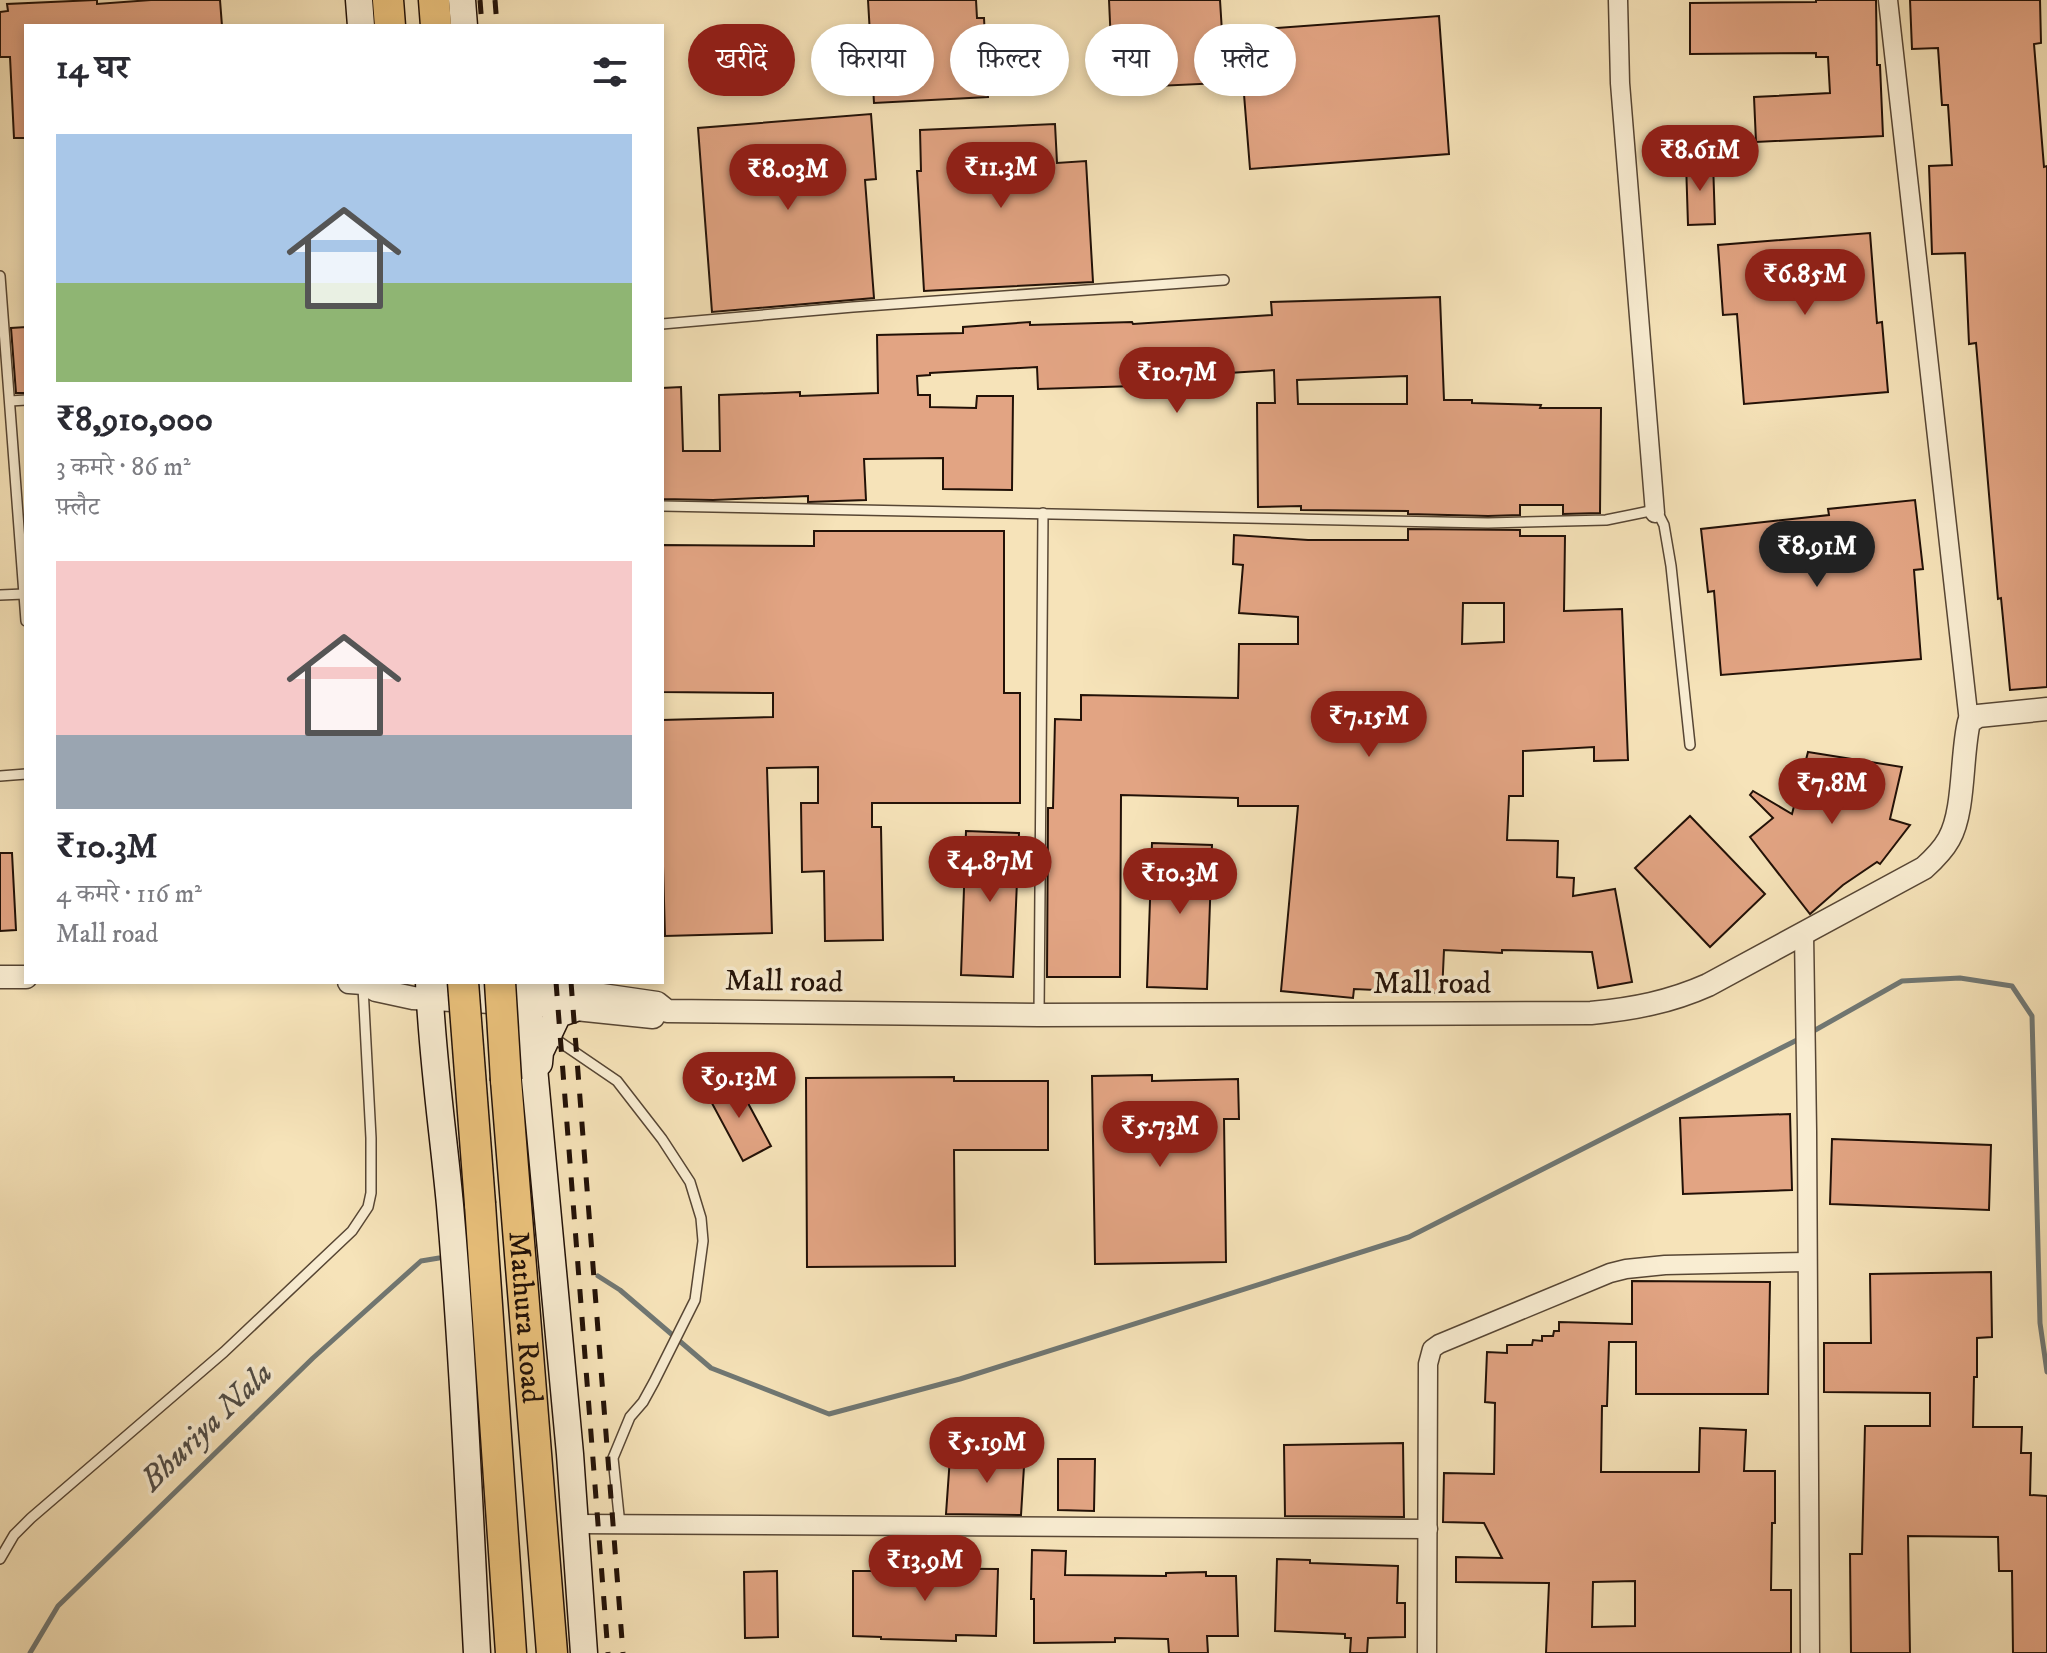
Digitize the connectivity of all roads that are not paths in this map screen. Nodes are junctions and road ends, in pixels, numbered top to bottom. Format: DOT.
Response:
graph roads {
  1 [pos="359,0"];
  2 [pos="388,0"];
  3 [pos="434,0"];
  4 [pos="462,0"];
  5 [pos="1618,0"];
  6 [pos="1888,0"];
  7 [pos="361,24"];
  8 [pos="390,24"];
  9 [pos="436,24"];
  10 [pos="464,24"];
  11 [pos="0,276"];
  12 [pos="1224,280"];
  13 [pos="664,324"];
  14 [pos="24,400"];
  15 [pos="10,401"];
  16 [pos="664,506"];
  17 [pos="1043,513"];
  18 [pos="1655,513"];
  19 [pos="24,594"];
  20 [pos="0,595"];
  21 [pos="2047,709"];
  22 [pos="1969,722"];
  23 [pos="1690,745"];
  24 [pos="24,774"];
  25 [pos="0,776"];
  26 [pos="1804,934"];
  27 [pos="0,977"];
  28 [pos="24,977"];
  29 [pos="359,984"];
  30 [pos="363,984"];
  31 [pos="463,984"];
  32 [pos="431,988"];
  33 [pos="520,988"];
  34 [pos="573,994"];
  35 [pos="1039,1015"];
  36 [pos="548,1034"];
  37 [pos="437,1086"];
  38 [pos="536,1090"];
  39 [pos="1807,1262"];
  40 [pos="575,1524"];
  41 [pos="620,1525"];
  42 [pos="1428,1529"];
  43 [pos="0,1559"];
  44 [pos="477,1653"];
  45 [pos="511,1653"];
  46 [pos="552,1653"];
  47 [pos="584,1653"];
  48 [pos="1427,1653"];
  49 [pos="1810,1653"];
  1 -- 7 [label="main road"];
  2 -- 8 [label="highway"];
  3 -- 9 [label="highway"];
  4 -- 10 [label="main road"];
  5 -- 18 [label="street"];
  6 -- 22 [label="street"];
  11 -- 15 [label="lane"];
  12 -- 13 [label="lane"];
  14 -- 15 [label="lane"];
  15 -- 19 [label="lane"];
  16 -- 17 [label="lane"];
  17 -- 18 [label="lane"];
  17 -- 35 [label="lane"];
  18 -- 23 [label="lane"];
  19 -- 20 [label="lane"];
  21 -- 22 [label="street"];
  22 -- 26 [label="street, Mall road"];
  24 -- 25 [label="lane"];
  26 -- 35 [label="street, Mall road"];
  26 -- 39 [label="street"];
  27 -- 28 [label="street"];
  29 -- 43 [label="lane"];
  30 -- 32 [label="street, Mall road"];
  31 -- 45 [label="highway, Mathura Road, bridge"];
  32 -- 33 [label="street, Mall road"];
  32 -- 37 [label="main road"];
  33 -- 34 [label="street, Mall road"];
  33 -- 38 [label="main road"];
  33 -- 46 [label="highway, Mathura Road, bridge"];
  34 -- 35 [label="street, Mall road"];
  34 -- 36 [label="main road"];
  36 -- 38 [label="main road"];
  36 -- 41 [label="lane"];
  37 -- 38 [label="main road"];
  37 -- 44 [label="main road"];
  38 -- 40 [label="main road"];
  39 -- 42 [label="street"];
  39 -- 49 [label="street"];
  40 -- 41 [label="street"];
  40 -- 47 [label="main road"];
  41 -- 42 [label="street"];
  42 -- 48 [label="street"];
}
